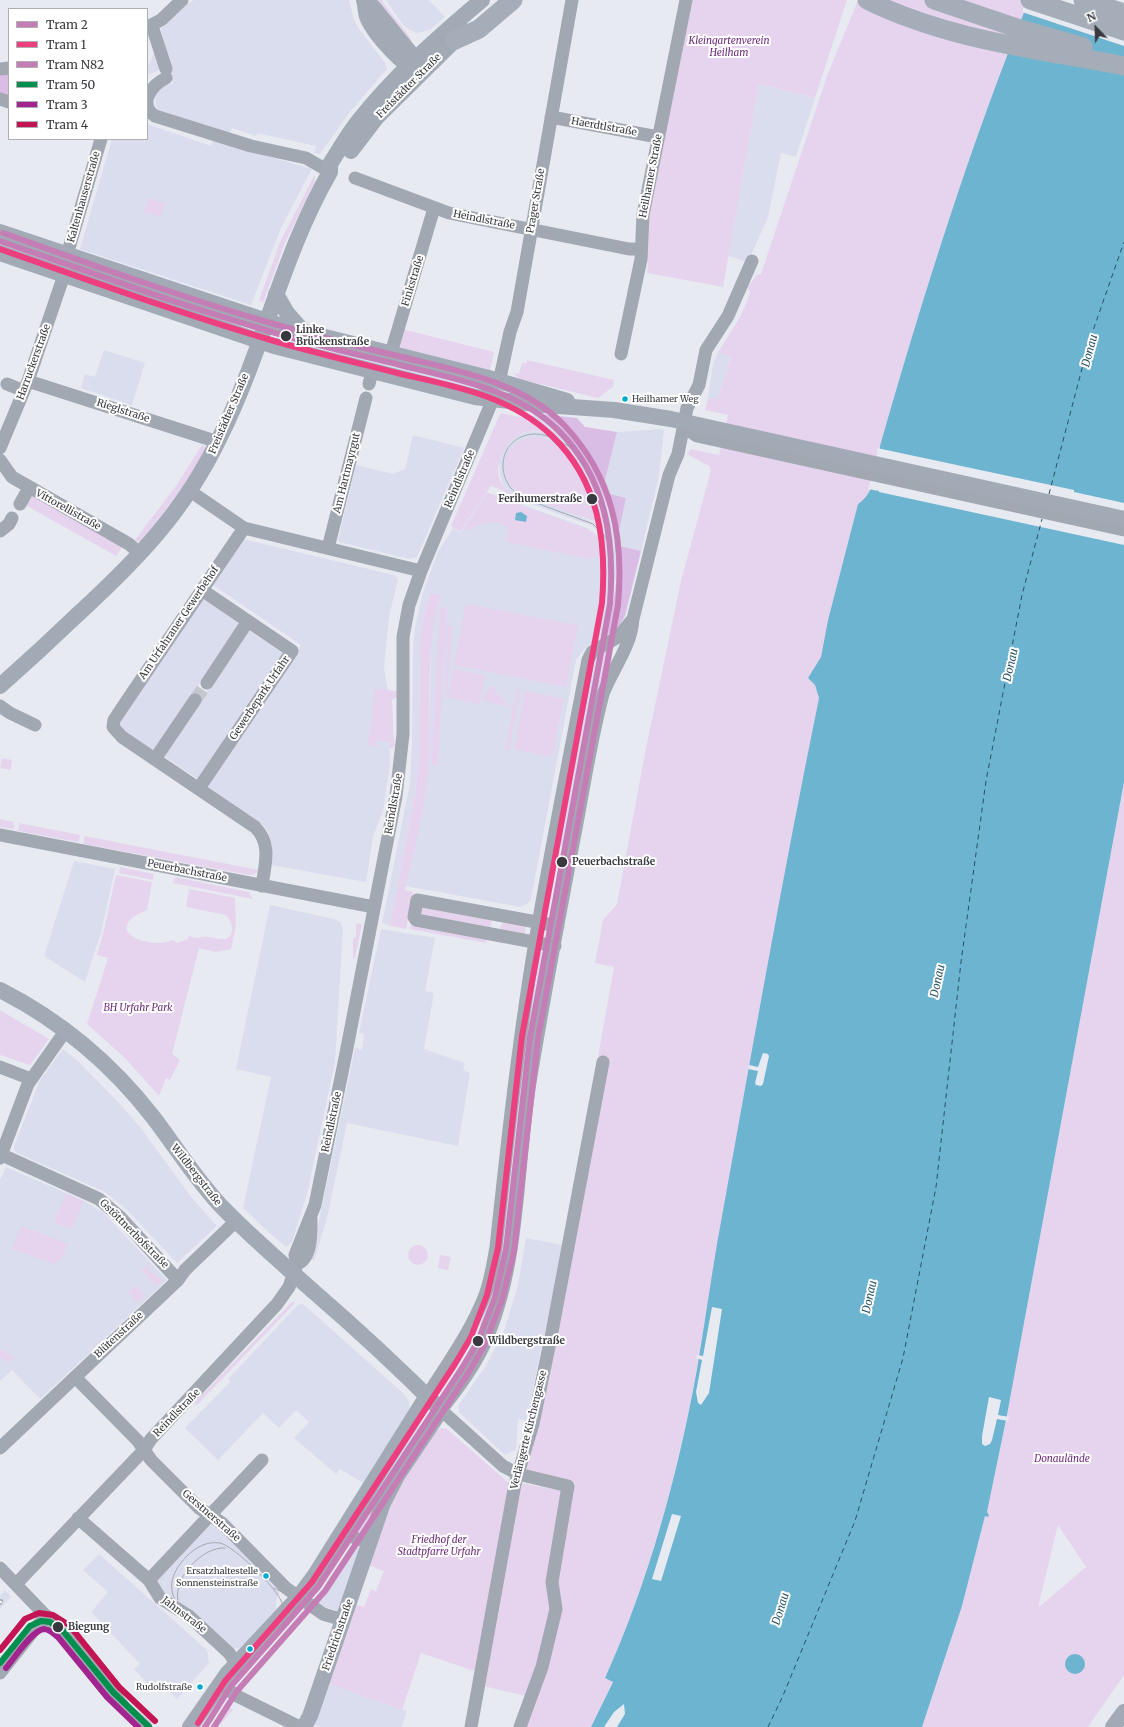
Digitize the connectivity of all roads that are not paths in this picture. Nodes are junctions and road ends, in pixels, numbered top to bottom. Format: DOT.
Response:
graph roads {
  1 [pos="182,0"];
  2 [pos="482,0"];
  3 [pos="490,0"];
  4 [pos="513,0"];
  5 [pos="572,0"];
  6 [pos="686,0"];
  7 [pos="867,0"];
  8 [pos="934,0"];
  9 [pos="1030,0"];
  10 [pos="1083,0"];
  11 [pos="365,1"];
  12 [pos="1124,14"];
  13 [pos="150,26"];
  14 [pos="1124,31"];
  15 [pos="455,40"];
  16 [pos="1124,62"];
  17 [pos="415,66"];
  18 [pos="1124,66"];
  19 [pos="551,117"];
  20 [pos="658,137"];
  21 [pos="101,140"];
  22 [pos="330,172"];
  23 [pos="355,178"];
  24 [pos="434,208"];
  25 [pos="531,229"];
  26 [pos="0,232"];
  27 [pos="642,249"];
  28 [pos="0,253"];
  29 [pos="67,255"];
  30 [pos="752,260"];
  31 [pos="64,275"];
  32 [pos="276,294"];
  33 [pos="266,321"];
  34 [pos="303,331"];
  35 [pos="259,341"];
  36 [pos="391,353"];
  37 [pos="621,354"];
  38 [pos="499,382"];
  39 [pos="7,384"];
  40 [pos="26,386"];
  41 [pos="366,398"];
  42 [pos="493,399"];
  43 [pos="587,408"];
  44 [pos="685,421"];
  45 [pos="723,436"];
  46 [pos="218,442"];
  47 [pos="0,448"];
  48 [pos="0,460"];
  49 [pos="29,488"];
  50 [pos="190,491"];
  51 [pos="20,504"];
  52 [pos="12,518"];
  53 [pos="1124,519"];
  54 [pos="244,528"];
  55 [pos="1124,530"];
  56 [pos="0,531"];
  57 [pos="328,548"];
  58 [pos="140,554"];
  59 [pos="421,571"];
  60 [pos="202,590"];
  61 [pos="634,619"];
  62 [pos="248,621"];
  63 [pos="207,682"];
  64 [pos="0,686"];
  65 [pos="195,700"];
  66 [pos="0,706"];
  67 [pos="35,725"];
  68 [pos="155,759"];
  69 [pos="199,788"];
  70 [pos="0,835"];
  71 [pos="262,886"];
  72 [pos="374,908"];
  73 [pos="499,916"];
  74 [pos="538,923"];
  75 [pos="558,926"];
  76 [pos="495,935"];
  77 [pos="535,942"];
  78 [pos="554,946"];
  79 [pos="0,990"];
  80 [pos="66,1030"];
  81 [pos="603,1062"];
  82 [pos="0,1067"];
  83 [pos="31,1079"];
  84 [pos="0,1156"];
  85 [pos="236,1221"];
  86 [pos="295,1269"];
  87 [pos="178,1280"];
  88 [pos="75,1377"];
  89 [pos="427,1396"];
  90 [pos="441,1410"];
  91 [pos="0,1448"];
  92 [pos="144,1450"];
  93 [pos="262,1460"];
  94 [pos="518,1474"];
  95 [pos="209,1515"];
  96 [pos="78,1518"];
  97 [pos="343,1531"];
  98 [pos="370,1542"];
  99 [pos="0,1568"];
  100 [pos="149,1580"];
  101 [pos="16,1584"];
  102 [pos="298,1598"];
  103 [pos="47,1616"];
  104 [pos="343,1620"];
  105 [pos="236,1663"];
  106 [pos="0,1673"];
  107 [pos="219,1684"];
  108 [pos="1124,1712"];
  109 [pos="146,1727"];
  110 [pos="190,1727"];
  111 [pos="300,1727"];
  112 [pos="304,1727"];
  113 [pos="471,1727"];
  114 [pos="520,1727"];
  115 [pos="1113,1727"];
  1 -- 13 [label="street"];
  2 -- 17 [label="main road, Freistädter Straße"];
  3 -- 15 [label="main road, Freistädter Straße"];
  4 -- 15 [label="highway"];
  5 -- 19 [label="street, Prager Straße"];
  6 -- 20 [label="street, Heilhamer Straße"];
  7 -- 18 [label="highway"];
  8 -- 16 [label="highway"];
  9 -- 14 [label="highway"];
  10 -- 12 [label="highway"];
  11 -- 17 [label="main road"];
  13 -- 22 [label="street"];
  15 -- 17 [label="main road, Freistädter Straße"];
  17 -- 22 [label="main road, Freistädter Straße"];
  19 -- 20 [label="street, Haerdtlstraße"];
  19 -- 25 [label="street, Prager Straße"];
  20 -- 27 [label="street, Heilhamer Straße"];
  21 -- 29 [label="street, Kaltenhauserstraße"];
  22 -- 32 [label="main road, Freistädter Straße"];
  23 -- 24 [label="street, Heindlstraße"];
  24 -- 25 [label="street, Heindlstraße"];
  24 -- 36 [label="street, Finkstraße"];
  25 -- 27 [label="street, Heindlstraße"];
  25 -- 38 [label="street, Prager Straße"];
  26 -- 29 [label="main road"];
  27 -- 37 [label="street, Heilhamer Straße"];
  28 -- 31 [label="main road"];
  29 -- 33 [label="main road"];
  30 -- 44 [label="street"];
  31 -- 35 [label="main road"];
  31 -- 40 [label="street, Harruckerstraße"];
  32 -- 33 [label="main road, Freistädter Straße"];
  32 -- 34 [label="main road"];
  33 -- 34 [label="main road"];
  33 -- 35 [label="main road, Freistädter Straße"];
  34 -- 36 [label="main road"];
  35 -- 42 [label="main road"];
  35 -- 46 [label="main road, Freistädter Straße"];
  36 -- 38 [label="main road"];
  38 -- 42 [label="main road, Prager Straße"];
  38 -- 43 [label="main road"];
  39 -- 40 [label="street, Rieglstraße"];
  40 -- 46 [label="street, Rieglstraße"];
  40 -- 47 [label="street, Harruckerstraße"];
  41 -- 57 [label="street, Am Hartmayrgut"];
  42 -- 43 [label="main road"];
  42 -- 59 [label="street, Reindlstraße"];
  43 -- 44 [label="main road"];
  44 -- 45 [label="main road"];
  44 -- 61 [label="street"];
  45 -- 53 [label="main road"];
  45 -- 55 [label="street"];
  46 -- 50 [label="main road, Freistädter Straße"];
  48 -- 49 [label="street, Vittorellistraße"];
  49 -- 51 [label="street"];
  49 -- 58 [label="street, Vittorellistraße"];
  50 -- 54 [label="street"];
  50 -- 58 [label="main road, Freistädter Straße"];
  52 -- 56 [label="street"];
  54 -- 57 [label="street"];
  54 -- 60 [label="street, Am Urfahraner Gewerbehof"];
  57 -- 59 [label="street"];
  58 -- 64 [label="main road, Freistädter Straße"];
  59 -- 72 [label="street, Reindlstraße"];
  60 -- 62 [label="street, Gewerbepark Urfahr"];
  60 -- 68 [label="street, Am Urfahraner Gewerbehof"];
  61 -- 74 [label="street"];
  61 -- 75 [label="street"];
  62 -- 63 [label="street"];
  62 -- 69 [label="street, Gewerbepark Urfahr"];
  65 -- 68 [label="street"];
  66 -- 67 [label="street"];
  68 -- 69 [label="street"];
  69 -- 71 [label="street"];
  70 -- 71 [label="street, Peuerbachstraße"];
  71 -- 72 [label="street, Peuerbachstraße"];
  72 -- 86 [label="street, Reindlstraße"];
  73 -- 74 [label="street"];
  73 -- 76 [label="street"];
  73 -- 76 [label="street"];
  74 -- 75 [label="street"];
  74 -- 77 [label="street"];
  75 -- 78 [label="street"];
  76 -- 77 [label="street"];
  77 -- 78 [label="street"];
  77 -- 89 [label="street"];
  78 -- 90 [label="street"];
  79 -- 80 [label="main road, Wildbergstraße"];
  80 -- 83 [label="street"];
  80 -- 85 [label="main road, Wildbergstraße"];
  81 -- 94 [label="street, Verlängerte Kirchengasse"];
  82 -- 83 [label="street"];
  83 -- 84 [label="street"];
  84 -- 87 [label="street, Gstöttnerhofstraße"];
  85 -- 86 [label="main road, Wildbergstraße"];
  85 -- 87 [label="street, Blütenstraße"];
  86 -- 89 [label="main road, Wildbergstraße"];
  86 -- 92 [label="street, Reindlstraße"];
  87 -- 88 [label="street, Blütenstraße"];
  88 -- 91 [label="street, Blütenstraße"];
  88 -- 92 [label="street, Gerstnerstraße"];
  89 -- 90 [label="main road, Wildbergstraße"];
  89 -- 97 [label="main road"];
  90 -- 94 [label="street, Wildbergstraße"];
  90 -- 98 [label="main road, Friedrichstraße"];
  92 -- 95 [label="street, Gerstnerstraße"];
  92 -- 96 [label="street, Reindlstraße"];
  93 -- 95 [label="street"];
  94 -- 113 [label="street, Verlängerte Kirchengasse"];
  94 -- 114 [label="street, Wildbergstraße"];
  95 -- 100 [label="street"];
  95 -- 102 [label="street, Gerstnerstraße"];
  96 -- 100 [label="street, Jahnstraße"];
  96 -- 101 [label="street, Reindlstraße"];
  97 -- 98 [label="street"];
  97 -- 102 [label="main road"];
  98 -- 104 [label="main road, Friedrichstraße"];
  99 -- 101 [label="street"];
  100 -- 105 [label="street, Jahnstraße"];
  101 -- 103 [label="street"];
  102 -- 104 [label="street, Gerstnerstraße"];
  102 -- 105 [label="main road"];
  103 -- 106 [label="street"];
  103 -- 109 [label="street"];
  104 -- 112 [label="main road, Friedrichstraße"];
  105 -- 107 [label="main road"];
  107 -- 110 [label="main road"];
  107 -- 111 [label="street"];
  108 -- 115 [label="main road"];
}
